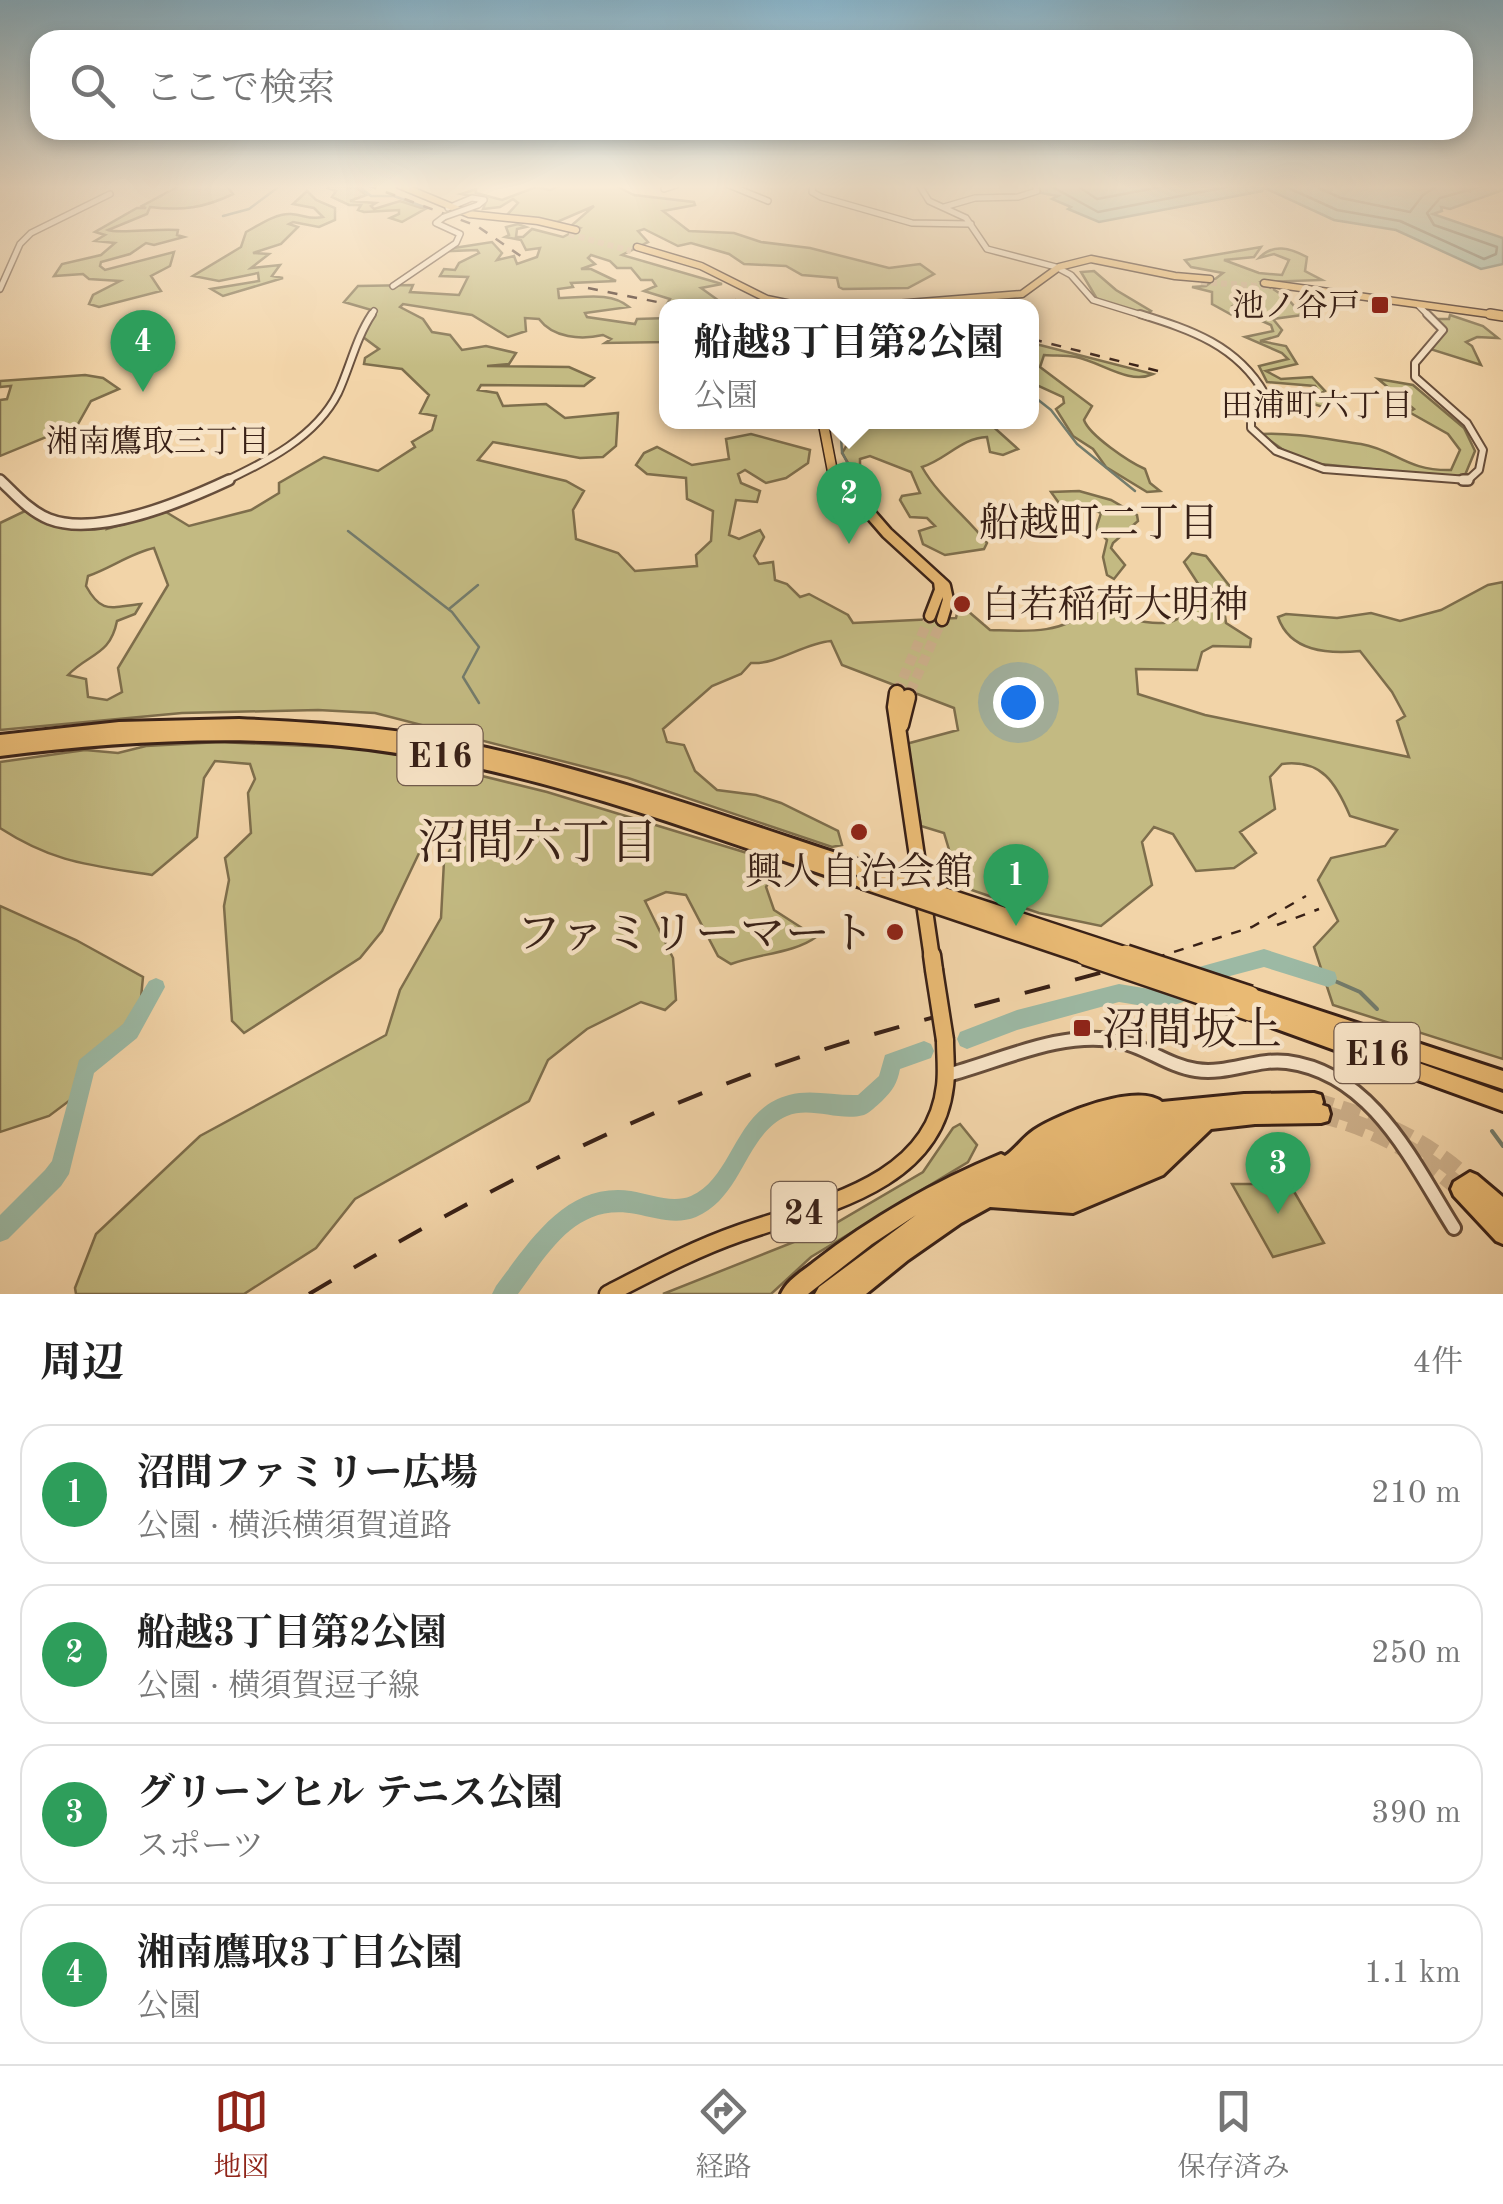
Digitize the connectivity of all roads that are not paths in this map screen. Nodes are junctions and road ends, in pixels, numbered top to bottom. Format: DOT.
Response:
graph roads {
  1 [pos="19,245"];
  2 [pos="454,245"];
  3 [pos="982,246"];
  4 [pos="974,247"];
  5 [pos="634,249"];
  6 [pos="661,257"];
  7 [pos="1058,268"];
  8 [pos="1206,280"];
  9 [pos="1268,285"];
  10 [pos="393,286"];
  11 [pos="0,289"];
  12 [pos="762,299"];
  13 [pos="767,299"];
  14 [pos="1006,299"];
  15 [pos="1418,306"];
  16 [pos="374,310"];
  17 [pos="1502,315"];
  18 [pos="824,429"];
  19 [pos="0,480"];
  20 [pos="936,618"];
  21 [pos="902,695"];
  22 [pos="0,740"];
  23 [pos="0,750"];
  24 [pos="859,874"];
  25 [pos="1250,1003"];
  26 [pos="1357,1031"];
  27 [pos="1503,1072"];
  28 [pos="947,1074"];
  29 [pos="1503,1080"];
  30 [pos="1503,1099"];
  31 [pos="1191,1121"];
  32 [pos="1011,1160"];
  33 [pos="997,1194"];
  34 [pos="1499,1210"];
  35 [pos="1454,1228"];
  36 [pos="1503,1234"];
  37 [pos="608,1294"];
  38 [pos="792,1294"];
  39 [pos="826,1294"];
  40 [pos="849,1294"];
  1 -- 11 [label="street"];
  2 -- 10 [label="street"];
  3 -- 4 [label="street"];
  3 -- 7 [label="street"];
  5 -- 6 [label="main road"];
  6 -- 12 [label="main road"];
  6 -- 13 [label="main road"];
  7 -- 8 [label="main road"];
  7 -- 14 [label="main road"];
  7 -- 15 [label="street"];
  9 -- 15 [label="main road"];
  15 -- 17 [label="main road"];
  15 -- 17 [label="main road"];
  16 -- 19 [label="street"];
  18 -- 20 [label="main road"];
  21 -- 28 [label="main road, 24, bridge"];
  22 -- 24 [label="highway, E16"];
  23 -- 24 [label="highway, E16"];
  24 -- 25 [label="highway, E16, bridge"];
  25 -- 26 [label="highway, E16"];
  25 -- 30 [label="highway"];
  26 -- 27 [label="highway"];
  26 -- 29 [label="highway, E16"];
  28 -- 35 [label="street"];
  28 -- 37 [label="main road, 24"];
  31 -- 31 [label="highway"];
  31 -- 32 [label="highway"];
  31 -- 33 [label="highway"];
  31 -- 33 [label="highway"];
  31 -- 33 [label="highway"];
  32 -- 38 [label="highway"];
  32 -- 39 [label="highway"];
  33 -- 40 [label="highway"];
  34 -- 36 [label="highway"];
}
